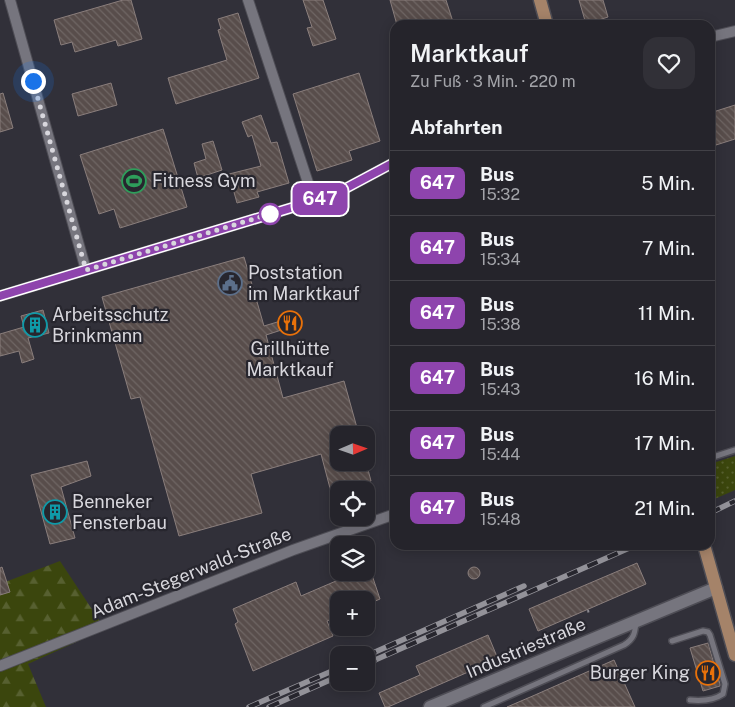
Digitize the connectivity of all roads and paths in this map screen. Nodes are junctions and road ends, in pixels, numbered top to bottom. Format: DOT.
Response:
graph roads {
  1 [pos="10,0"];
  2 [pos="248,0"];
  3 [pos="540,0"];
  4 [pos="546,20"];
  5 [pos="735,31"];
  6 [pos="715,36"];
  7 [pos="390,165"];
  8 [pos="314,201"];
  9 [pos="86,270"];
  10 [pos="0,296"];
  11 [pos="735,450"];
  12 [pos="715,456"];
  13 [pos="390,516"];
  14 [pos="705,550"];
  15 [pos="716,588"];
  16 [pos="588,610"];
  17 [pos="590,615"];
  18 [pos="636,621"];
  19 [pos="672,641"];
  20 [pos="735,655"];
  21 [pos="0,666"];
  22 [pos="690,700"];
  23 [pos="430,707"];
  24 [pos="484,707"];
  1 -- 9 [label="street"];
  2 -- 8 [label="street"];
  3 -- 4 [label="main road"];
  5 -- 6 [label="street"];
  7 -- 8 [label="street"];
  8 -- 9 [label="street"];
  9 -- 10 [label="street"];
  11 -- 12 [label="lane"];
  13 -- 21 [label="street, Adam-Stegerwald-Straße"];
  14 -- 15 [label="main road"];
  15 -- 18 [label="street, Industriestraße"];
  15 -- 20 [label="main road"];
  16 -- 17 [label="path"];
  18 -- 23 [label="street, Industriestraße"];
  18 -- 24 [label="lane, Industriestraße"];
  19 -- 22 [label="lane"];
}
